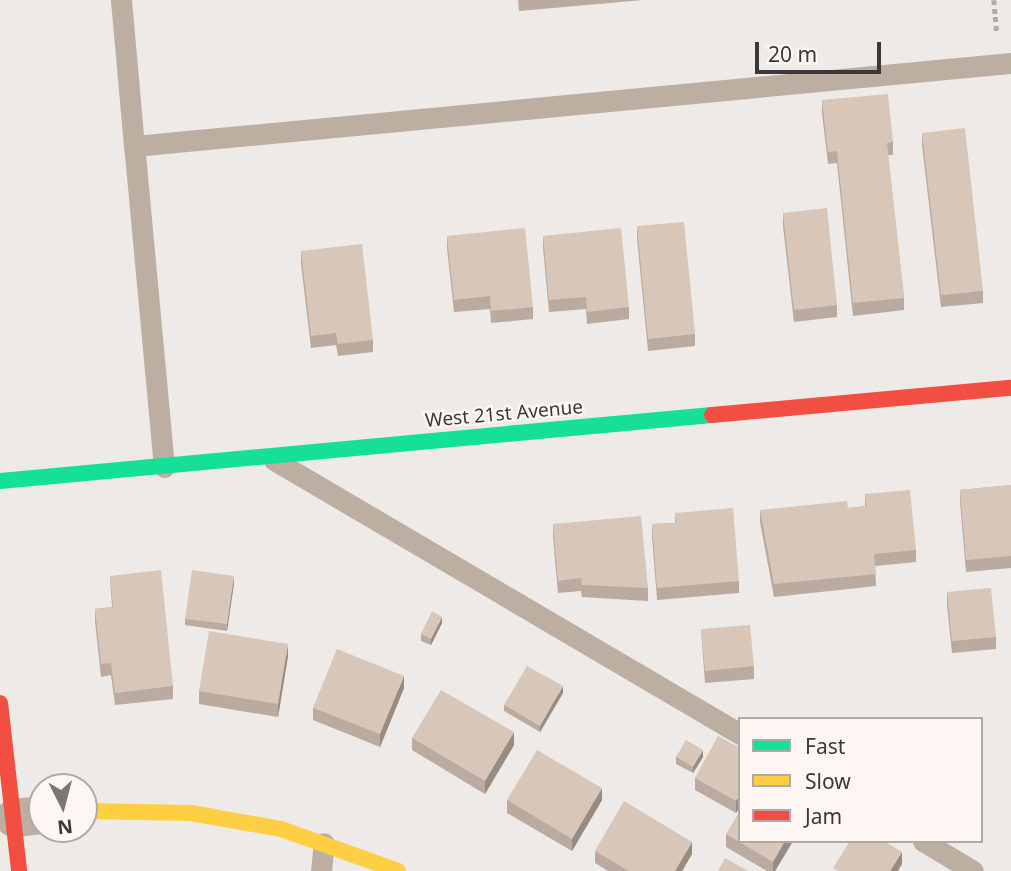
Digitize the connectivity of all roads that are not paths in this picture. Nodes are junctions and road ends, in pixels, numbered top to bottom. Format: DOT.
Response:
graph roads {
  1 [pos="121,0"];
  2 [pos="1011,63"];
  3 [pos="134,146"];
  4 [pos="1011,388"];
  5 [pos="269,457"];
  6 [pos="164,467"];
  7 [pos="0,481"];
  8 [pos="0,704"];
  9 [pos="738,733"];
  10 [pos="98,811"];
  11 [pos="28,816"];
  12 [pos="324,843"];
  13 [pos="926,843"];
  14 [pos="19,871"];
  15 [pos="321,871"];
  16 [pos="398,871"];
  17 [pos="974,871"];
  1 -- 3 [label="lane"];
  2 -- 3 [label="lane"];
  3 -- 6 [label="lane"];
  4 -- 5 [label="street, West 21st Avenue"];
  5 -- 6 [label="street, West 21st Avenue"];
  5 -- 9 [label="lane"];
  6 -- 7 [label="street, West 21st Avenue"];
  8 -- 11 [label="street"];
  10 -- 12 [label="street"];
  11 -- 14 [label="street"];
  12 -- 15 [label="lane"];
  12 -- 16 [label="street"];
  13 -- 17 [label="lane"];
}
